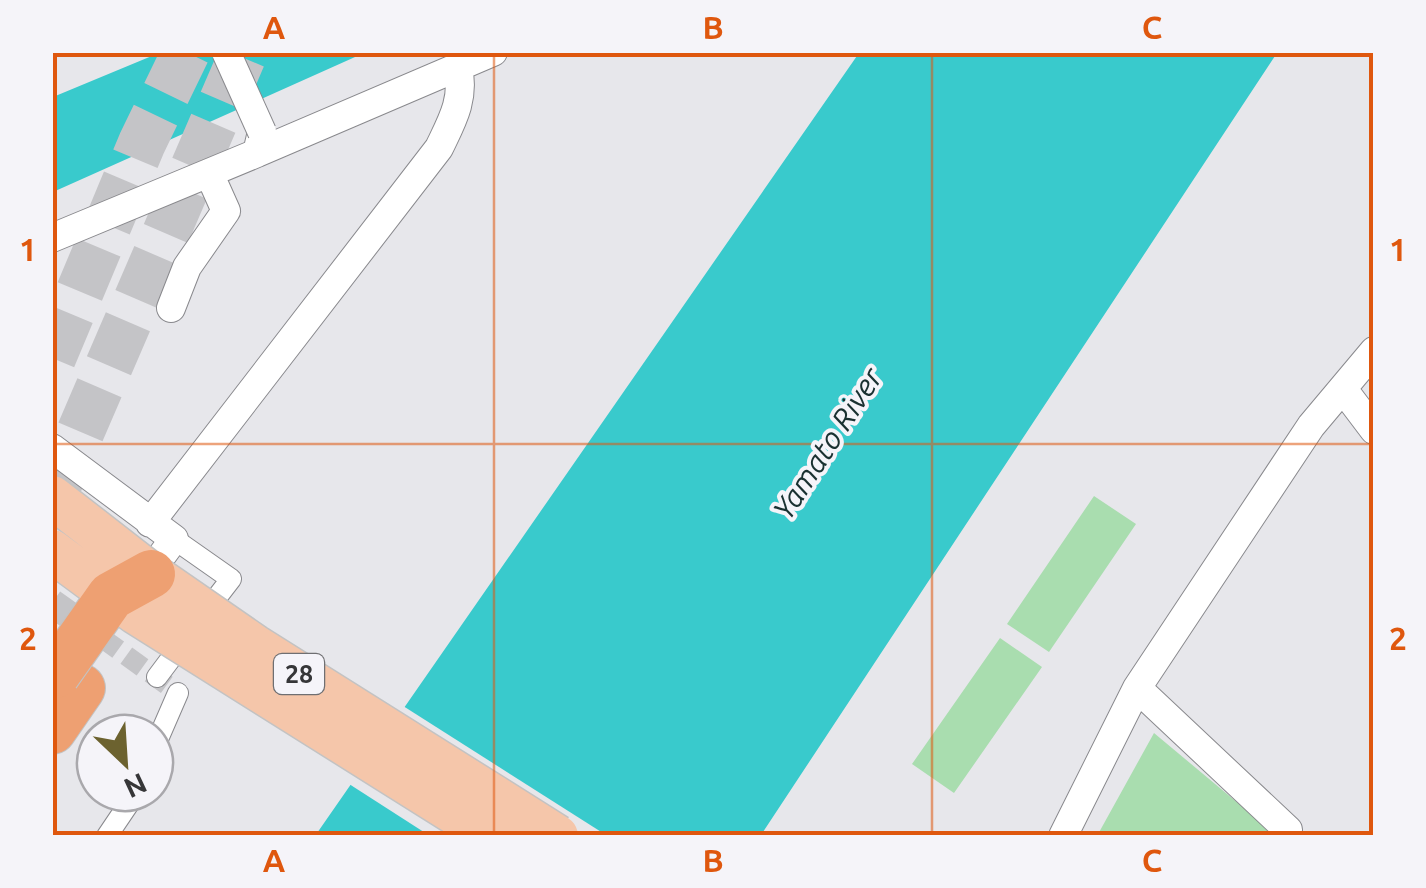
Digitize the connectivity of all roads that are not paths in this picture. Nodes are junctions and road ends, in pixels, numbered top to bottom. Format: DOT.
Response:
graph roads {
  1 [pos="226,52"];
  2 [pos="492,52"];
  3 [pos="458,68"];
  4 [pos="259,142"];
  5 [pos="209,173"];
  6 [pos="52,238"];
  7 [pos="171,308"];
  8 [pos="1374,351"];
  9 [pos="1343,388"];
  10 [pos="1374,430"];
  11 [pos="52,448"];
  12 [pos="52,497"];
  13 [pos="150,523"];
  14 [pos="52,551"];
  15 [pos="135,592"];
  16 [pos="158,677"];
  17 [pos="63,680"];
  18 [pos="1138,688"];
  19 [pos="178,693"];
  20 [pos="169,713"];
  21 [pos="52,730"];
  22 [pos="123,813"];
  23 [pos="107,836"];
  24 [pos="491,836"];
  25 [pos="557,836"];
  26 [pos="1063,836"];
  27 [pos="1283,836"];
  1 -- 4 [label="street, bridge"];
  2 -- 3 [label="street"];
  3 -- 4 [label="street"];
  3 -- 13 [label="street"];
  4 -- 5 [label="street"];
  5 -- 6 [label="street"];
  5 -- 7 [label="street"];
  8 -- 9 [label="street"];
  9 -- 10 [label="street"];
  9 -- 18 [label="street"];
  11 -- 13 [label="street"];
  12 -- 15 [label="main road, 28, bridge"];
  13 -- 15 [label="street"];
  14 -- 15 [label="main road, 28, bridge"];
  15 -- 16 [label="street"];
  15 -- 17 [label="highway, bridge"];
  15 -- 24 [label="main road, 28, bridge"];
  15 -- 25 [label="main road, 28, bridge"];
  17 -- 21 [label="highway"];
  18 -- 26 [label="street"];
  18 -- 27 [label="street"];
  19 -- 20 [label="street"];
  22 -- 23 [label="street"];
}
